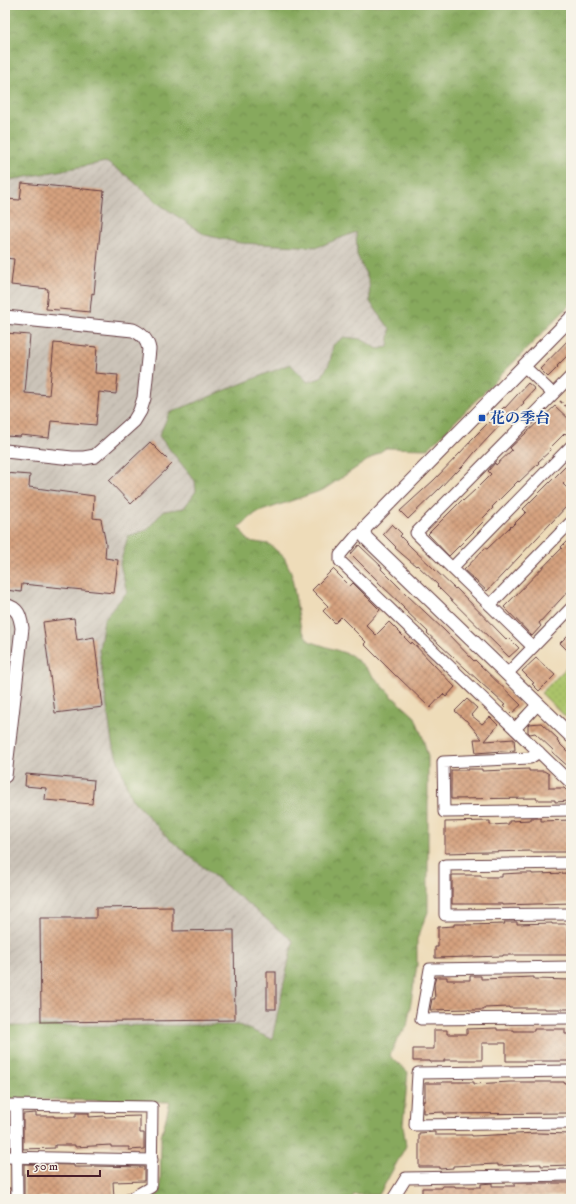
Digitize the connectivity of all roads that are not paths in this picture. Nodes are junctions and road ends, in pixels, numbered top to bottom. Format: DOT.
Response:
graph roads {
  1 [pos="5,317"];
  2 [pos="571,318"];
  3 [pos="524,366"];
  4 [pos="571,376"];
  5 [pos="553,394"];
  6 [pos="571,446"];
  7 [pos="5,451"];
  8 [pos="571,522"];
  9 [pos="364,533"];
  10 [pos="452,568"];
  11 [pos="5,605"];
  12 [pos="490,605"];
  13 [pos="571,608"];
  14 [pos="533,647"];
  15 [pos="507,674"];
  16 [pos="538,704"];
  17 [pos="515,729"];
  18 [pos="571,736"];
  19 [pos="539,752"];
  20 [pos="5,776"];
  21 [pos="571,784"];
  22 [pos="571,810"];
  23 [pos="571,863"];
  24 [pos="571,914"];
  25 [pos="571,967"];
  26 [pos="571,1018"];
  27 [pos="571,1071"];
  28 [pos="11,1105"];
  29 [pos="571,1123"];
  30 [pos="5,1157"];
  31 [pos="17,1157"];
  32 [pos="152,1160"];
  33 [pos="571,1175"];
  34 [pos="17,1199"];
  35 [pos="130,1199"];
  36 [pos="393,1199"];
  1 -- 7 [label="street"];
  2 -- 3 [label="street"];
  3 -- 5 [label="street"];
  3 -- 9 [label="street"];
  4 -- 5 [label="street"];
  5 -- 10 [label="street"];
  6 -- 10 [label="street"];
  8 -- 12 [label="street"];
  9 -- 15 [label="street"];
  9 -- 17 [label="street"];
  10 -- 12 [label="street"];
  11 -- 20 [label="street"];
  12 -- 14 [label="street"];
  13 -- 14 [label="street"];
  14 -- 15 [label="street"];
  15 -- 16 [label="street"];
  16 -- 17 [label="street"];
  16 -- 18 [label="street"];
  17 -- 19 [label="street"];
  19 -- 21 [label="street"];
  19 -- 22 [label="street"];
  23 -- 24 [label="street"];
  25 -- 26 [label="street"];
  27 -- 29 [label="street"];
  28 -- 31 [label="street"];
  28 -- 32 [label="street"];
  30 -- 31 [label="street"];
  31 -- 32 [label="street"];
  31 -- 34 [label="street"];
  32 -- 35 [label="street"];
  33 -- 36 [label="street"];
}
